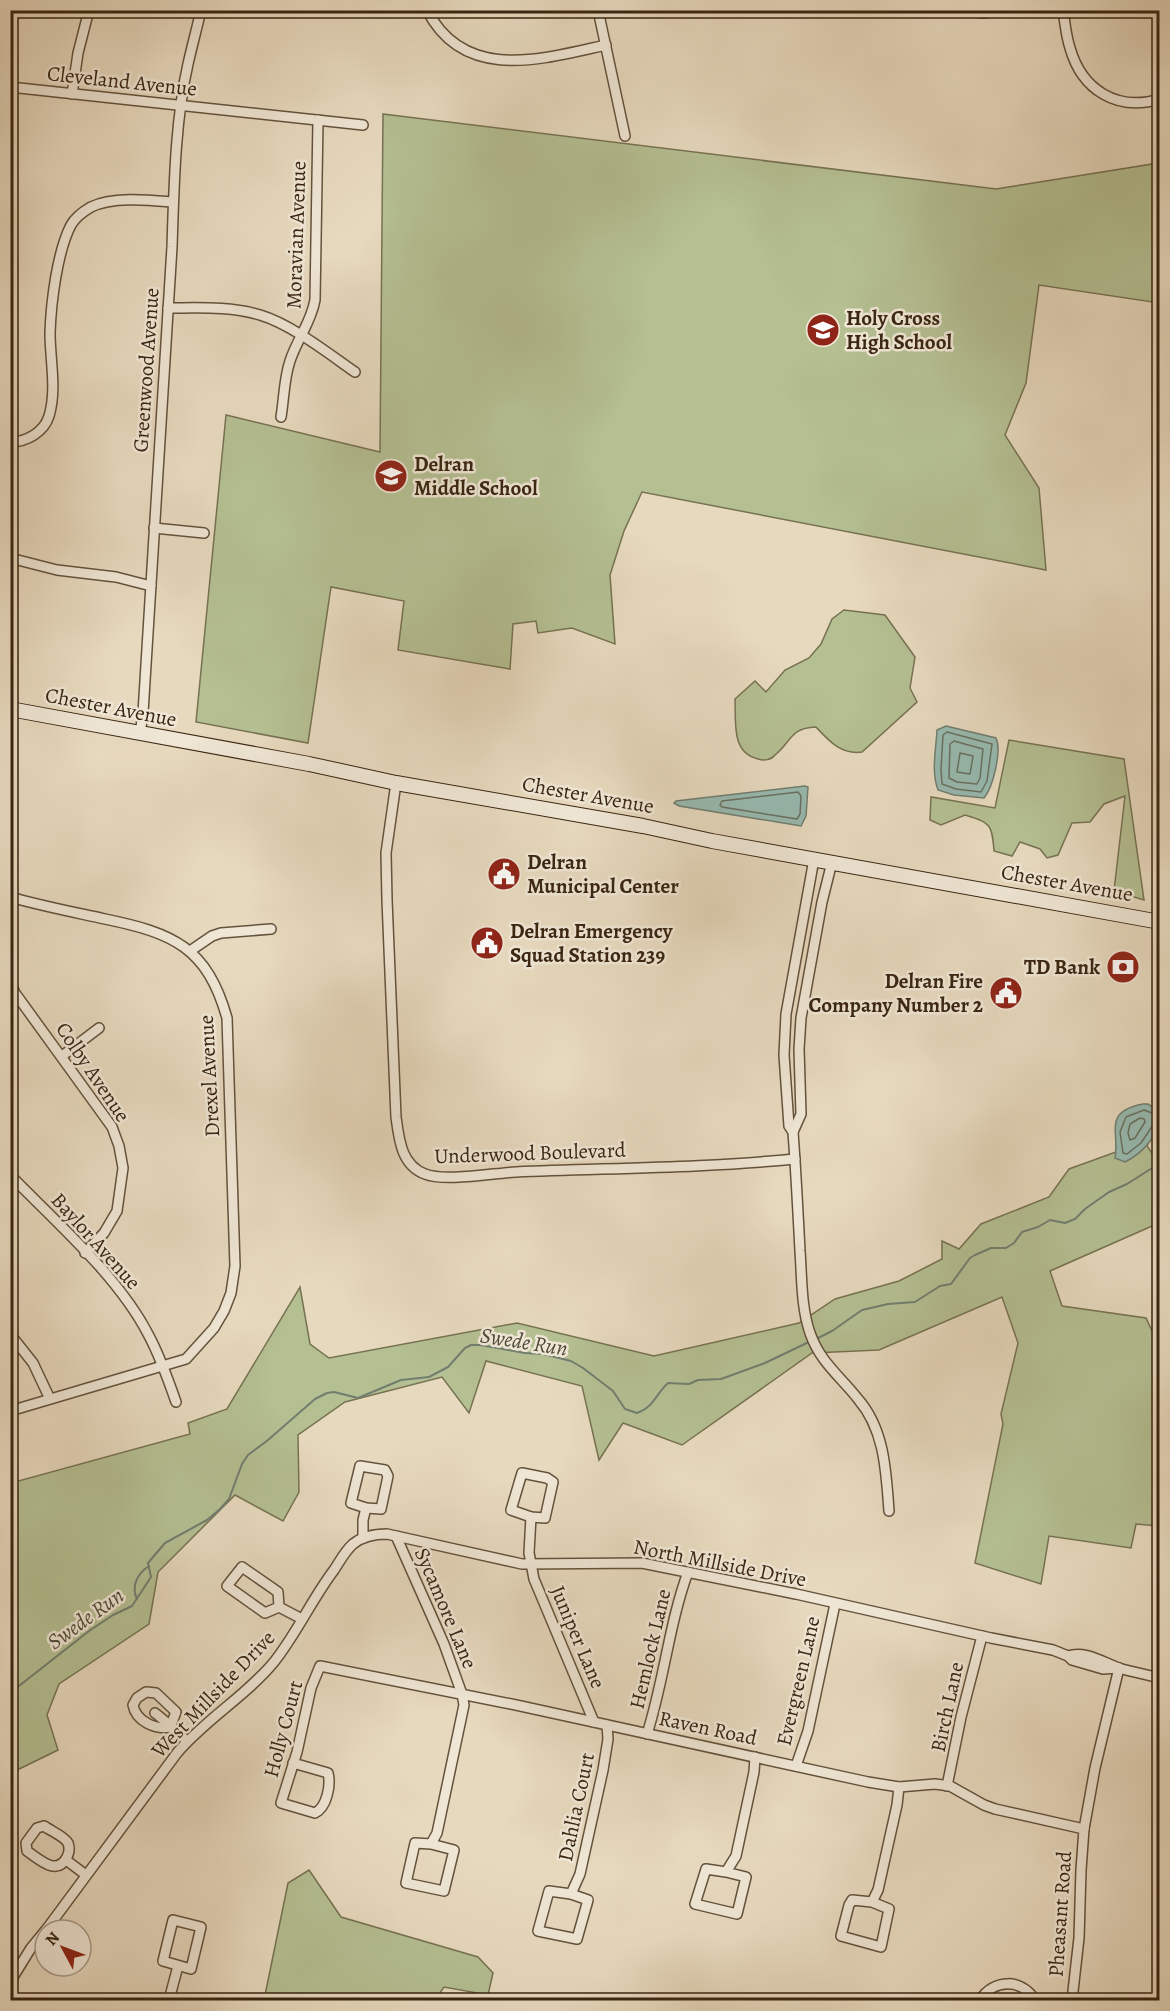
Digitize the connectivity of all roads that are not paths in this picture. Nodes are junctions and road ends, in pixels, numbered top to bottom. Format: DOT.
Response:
graph roads {
  1 [pos="89,10"];
  2 [pos="201,10"];
  3 [pos="427,10"];
  4 [pos="598,10"];
  5 [pos="963,10"];
  6 [pos="1004,10"];
  7 [pos="1063,10"];
  8 [pos="606,45"];
  9 [pos="10,87"];
  10 [pos="72,94"];
  11 [pos="1160,99"];
  12 [pos="181,106"];
  13 [pos="318,120"];
  14 [pos="363,125"];
  15 [pos="625,136"];
  16 [pos="173,202"];
  17 [pos="168,308"];
  18 [pos="301,335"];
  19 [pos="355,372"];
  20 [pos="281,417"];
  21 [pos="10,442"];
  22 [pos="154,528"];
  23 [pos="204,533"];
  24 [pos="10,558"];
  25 [pos="151,586"];
  26 [pos="10,709"];
  27 [pos="140,734"];
  28 [pos="396,783"];
  29 [pos="814,859"];
  30 [pos="832,861"];
  31 [pos="10,897"];
  32 [pos="1160,922"];
  33 [pos="272,928"];
  34 [pos="190,951"];
  35 [pos="10,981"];
  36 [pos="99,1028"];
  37 [pos="62,1056"];
  38 [pos="793,1132"];
  39 [pos="795,1159"];
  40 [pos="10,1175"];
  41 [pos="85,1252"];
  42 [pos="10,1334"];
  43 [pos="164,1367"];
  44 [pos="50,1399"];
  45 [pos="176,1402"];
  46 [pos="10,1411"];
  47 [pos="366,1508"];
  48 [pos="889,1511"];
  49 [pos="531,1516"];
  50 [pos="396,1536"];
  51 [pos="363,1538"];
  52 [pos="530,1565"];
  53 [pos="688,1572"];
  54 [pos="835,1604"];
  55 [pos="279,1607"];
  56 [pos="302,1619"];
  57 [pos="982,1636"];
  58 [pos="1119,1668"];
  59 [pos="1160,1678"];
  60 [pos="462,1694"];
  61 [pos="155,1713"];
  62 [pos="594,1722"];
  63 [pos="607,1725"];
  64 [pos="170,1727"];
  65 [pos="647,1734"];
  66 [pos="187,1741"];
  67 [pos="755,1757"];
  68 [pos="293,1764"];
  69 [pos="796,1766"];
  70 [pos="899,1786"];
  71 [pos="947,1786"];
  72 [pos="1084,1829"];
  73 [pos="431,1844"];
  74 [pos="66,1860"];
  75 [pos="726,1872"];
  76 [pos="86,1875"];
  77 [pos="572,1894"];
  78 [pos="872,1902"];
  79 [pos="54,1918"];
  80 [pos="33,1945"];
  81 [pos="178,1966"];
  82 [pos="10,1982"];
  83 [pos="169,2001"];
  84 [pos="980,2001"];
  85 [pos="1035,2001"];
  86 [pos="1072,2001"];
  1 -- 10 [label="street"];
  2 -- 12 [label="street, Greenwood Avenue"];
  3 -- 8 [label="street"];
  4 -- 8 [label="street"];
  5 -- 6 [label="street"];
  7 -- 11 [label="street"];
  8 -- 15 [label="street"];
  9 -- 10 [label="street, Cleveland Avenue"];
  10 -- 12 [label="street, Cleveland Avenue"];
  12 -- 13 [label="street, Cleveland Avenue"];
  12 -- 16 [label="street, Greenwood Avenue"];
  13 -- 14 [label="street, Cleveland Avenue"];
  13 -- 18 [label="street, Moravian Avenue"];
  16 -- 17 [label="street, Greenwood Avenue"];
  16 -- 21 [label="street"];
  17 -- 18 [label="street"];
  17 -- 22 [label="street, Greenwood Avenue"];
  18 -- 19 [label="street"];
  18 -- 20 [label="street, Moravian Avenue"];
  22 -- 23 [label="street"];
  22 -- 25 [label="street, Greenwood Avenue"];
  24 -- 25 [label="street"];
  25 -- 27 [label="street, Greenwood Avenue"];
  26 -- 27 [label="street, Chester Avenue"];
  27 -- 28 [label="street, Chester Avenue"];
  28 -- 29 [label="street, Chester Avenue"];
  28 -- 39 [label="street, Underwood Boulevard"];
  29 -- 30 [label="street, Chester Avenue"];
  29 -- 38 [label="street"];
  30 -- 32 [label="street, Chester Avenue"];
  30 -- 38 [label="street"];
  31 -- 34 [label="street, Drexel Avenue"];
  33 -- 34 [label="street"];
  34 -- 43 [label="street, Drexel Avenue"];
  35 -- 37 [label="street, Colby Avenue"];
  36 -- 37 [label="street"];
  37 -- 41 [label="street, Colby Avenue"];
  38 -- 39 [label="street"];
  39 -- 48 [label="street"];
  40 -- 41 [label="street, Baylor Avenue"];
  41 -- 43 [label="street, Baylor Avenue"];
  42 -- 44 [label="street"];
  43 -- 44 [label="street, Drexel Avenue"];
  43 -- 45 [label="street, Baylor Avenue"];
  44 -- 46 [label="street, Drexel Avenue"];
  47 -- 47 [label="street"];
  47 -- 51 [label="street"];
  49 -- 49 [label="street"];
  49 -- 52 [label="street, Juniper Lane"];
  50 -- 51 [label="street, North Millside Drive"];
  50 -- 52 [label="street, North Millside Drive"];
  50 -- 60 [label="street, Sycamore Lane"];
  51 -- 56 [label="street, West Millside Drive"];
  52 -- 53 [label="street, North Millside Drive"];
  52 -- 62 [label="street, Juniper Lane"];
  53 -- 54 [label="street, North Millside Drive"];
  53 -- 65 [label="street, Hemlock Lane"];
  54 -- 57 [label="street, North Millside Drive"];
  54 -- 69 [label="street, Evergreen Lane"];
  55 -- 55 [label="street"];
  55 -- 56 [label="street"];
  56 -- 66 [label="street, West Millside Drive"];
  57 -- 58 [label="street, North Millside Drive"];
  57 -- 71 [label="street, Birch Lane"];
  58 -- 59 [label="street, North Millside Drive"];
  58 -- 72 [label="street, Pheasant Road"];
  60 -- 62 [label="street, Raven Road"];
  60 -- 68 [label="street, Holly Court"];
  60 -- 73 [label="street"];
  61 -- 64 [label="street"];
  62 -- 63 [label="street, Raven Road"];
  63 -- 65 [label="street, Raven Road"];
  63 -- 77 [label="street, Dahlia Court"];
  64 -- 64 [label="street"];
  64 -- 66 [label="street"];
  65 -- 67 [label="street, Raven Road"];
  66 -- 76 [label="street, West Millside Drive"];
  67 -- 69 [label="street, Raven Road"];
  67 -- 75 [label="street"];
  68 -- 68 [label="street, Holly Court"];
  69 -- 70 [label="street, Raven Road"];
  70 -- 71 [label="street, Raven Road"];
  70 -- 78 [label="street"];
  71 -- 72 [label="street, Pheasant Road"];
  72 -- 86 [label="street, Pheasant Road"];
  73 -- 73 [label="street"];
  74 -- 74 [label="street"];
  74 -- 76 [label="street"];
  75 -- 75 [label="street"];
  76 -- 79 [label="street, West Millside Drive"];
  77 -- 77 [label="street, Dahlia Court"];
  78 -- 78 [label="street"];
  80 -- 82 [label="street, West Millside Drive"];
  81 -- 81 [label="street"];
  81 -- 83 [label="street"];
  84 -- 85 [label="street"];
}
